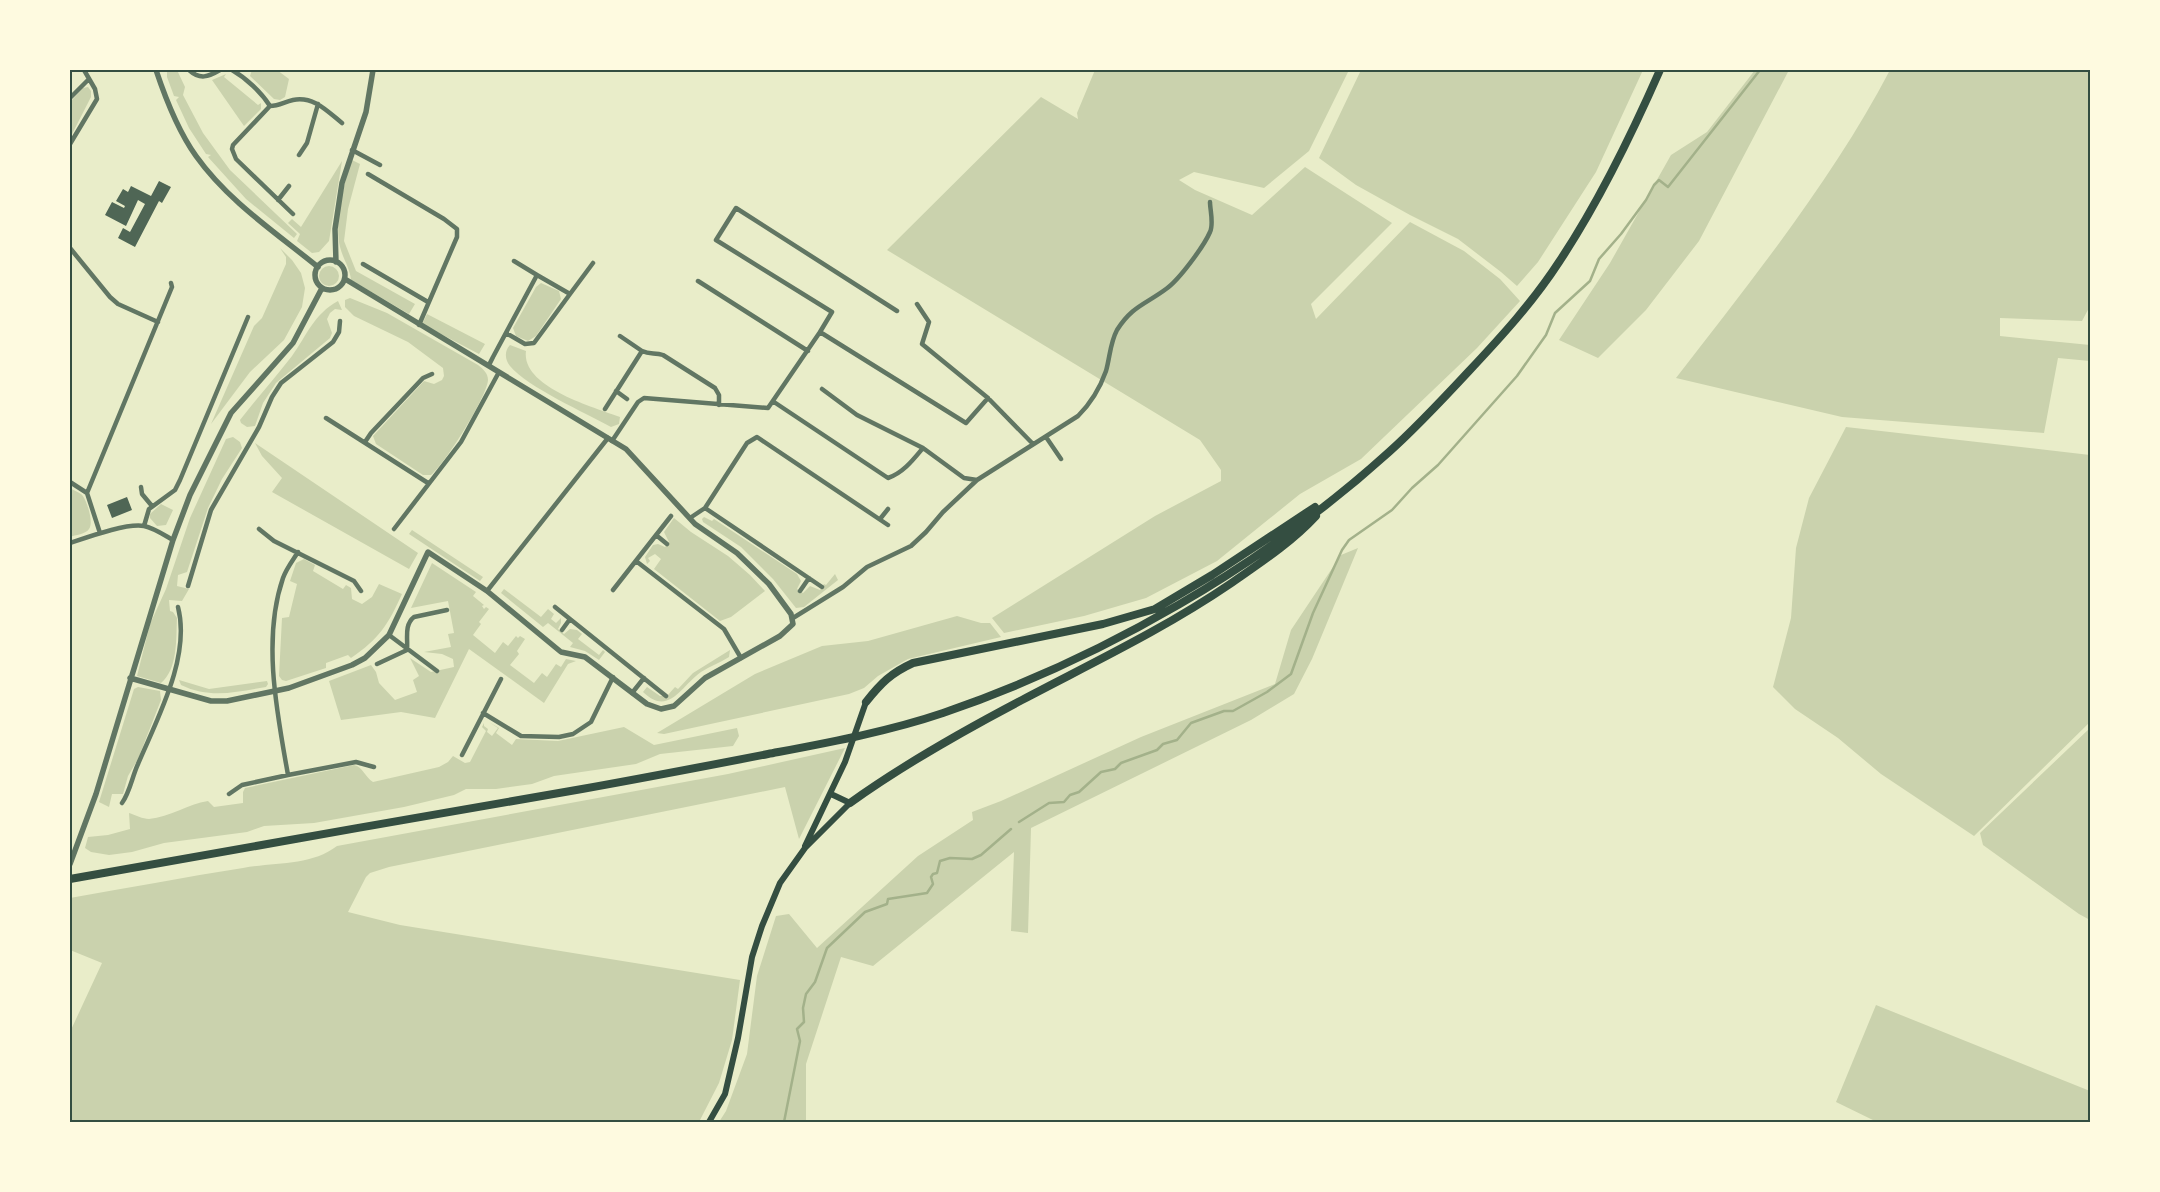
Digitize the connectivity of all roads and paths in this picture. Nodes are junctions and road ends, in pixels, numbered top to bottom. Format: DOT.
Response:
graph roads {
  1 [pos="84,70"];
  2 [pos="156,70"];
  3 [pos="189,70"];
  4 [pos="220,70"];
  5 [pos="232,70"];
  6 [pos="244,70"];
  7 [pos="372,70"];
  8 [pos="1660,70"];
  9 [pos="240,75"];
  10 [pos="89,78"];
  11 [pos="70,98"];
  12 [pos="318,104"];
  13 [pos="270,106"];
  14 [pos="342,123"];
  15 [pos="70,144"];
  16 [pos="352,150"];
  17 [pos="299,155"];
  18 [pos="380,165"];
  19 [pos="368,174"];
  20 [pos="289,186"];
  21 [pos="278,200"];
  22 [pos="1210,202"];
  23 [pos="293,214"];
  24 [pos="70,248"];
  25 [pos="514,261"];
  26 [pos="336,262"];
  27 [pos="593,262"];
  28 [pos="364,264"];
  29 [pos="318,266"];
  30 [pos="537,275"];
  31 [pos="345,279"];
  32 [pos="698,281"];
  33 [pos="171,282"];
  34 [pos="322,288"];
  35 [pos="570,294"];
  36 [pos="428,302"];
  37 [pos="917,304"];
  38 [pos="897,311"];
  39 [pos="248,317"];
  40 [pos="340,321"];
  41 [pos="158,322"];
  42 [pos="419,325"];
  43 [pos="820,332"];
  44 [pos="506,333"];
  45 [pos="620,336"];
  46 [pos="642,351"];
  47 [pos="808,351"];
  48 [pos="489,365"];
  49 [pos="498,372"];
  50 [pos="432,374"];
  51 [pos="822,389"];
  52 [pos="616,391"];
  53 [pos="988,398"];
  54 [pos="627,399"];
  55 [pos="774,402"];
  56 [pos="719,405"];
  57 [pos="605,409"];
  58 [pos="326,418"];
  59 [pos="1046,437"];
  60 [pos="610,439"];
  61 [pos="365,442"];
  62 [pos="1033,444"];
  63 [pos="923,448"];
  64 [pos="1061,459"];
  65 [pos="977,480"];
  66 [pos="70,482"];
  67 [pos="428,483"];
  68 [pos="141,487"];
  69 [pos="87,493"];
  70 [pos="1331,500"];
  71 [pos="152,506"];
  72 [pos="705,508"];
  73 [pos="888,509"];
  74 [pos="671,516"];
  75 [pos="690,518"];
  76 [pos="880,519"];
  77 [pos="888,525"];
  78 [pos="144,526"];
  79 [pos="259,529"];
  80 [pos="394,529"];
  81 [pos="100,533"];
  82 [pos="656,535"];
  83 [pos="173,540"];
  84 [pos="70,543"];
  85 [pos="667,544"];
  86 [pos="298,552"];
  87 [pos="636,561"];
  88 [pos="809,578"];
  89 [pos="188,586"];
  90 [pos="822,587"];
  91 [pos="613,590"];
  92 [pos="487,591"];
  93 [pos="800,591"];
  94 [pos="360,592"];
  95 [pos="178,607"];
  96 [pos="555,607"];
  97 [pos="446,610"];
  98 [pos="793,618"];
  99 [pos="570,619"];
  100 [pos="562,630"];
  101 [pos="389,635"];
  102 [pos="407,650"];
  103 [pos="741,658"];
  104 [pos="377,664"];
  105 [pos="437,671"];
  106 [pos="613,677"];
  107 [pos="130,678"];
  108 [pos="644,678"];
  109 [pos="501,679"];
  110 [pos="168,690"];
  111 [pos="275,692"];
  112 [pos="632,694"];
  113 [pos="666,696"];
  114 [pos="866,702"];
  115 [pos="483,713"];
  116 [pos="462,756"];
  117 [pos="374,767"];
  118 [pos="288,775"];
  119 [pos="229,794"];
  120 [pos="831,794"];
  121 [pos="122,803"];
  122 [pos="850,803"];
  123 [pos="805,848"];
  124 [pos="70,864"];
  125 [pos="70,879"];
  126 [pos="709,1122"];
  1 -- 10 [label="street"];
  2 -- 29 [label="street"];
  3 -- 4 [label="street"];
  5 -- 9 [label="street"];
  6 -- 9 [label="street"];
  7 -- 16 [label="street"];
  8 -- 70 [label="highway"];
  9 -- 13 [label="street"];
  10 -- 11 [label="street"];
  10 -- 15 [label="street"];
  12 -- 13 [label="street"];
  12 -- 14 [label="street"];
  12 -- 17 [label="street"];
  13 -- 21 [label="street"];
  16 -- 18 [label="street"];
  16 -- 26 [label="street"];
  19 -- 36 [label="street"];
  20 -- 21 [label="street"];
  21 -- 23 [label="street"];
  22 -- 59 [label="street"];
  24 -- 41 [label="street"];
  25 -- 30 [label="street"];
  26 -- 29 [label="street"];
  26 -- 31 [label="street"];
  27 -- 35 [label="street"];
  28 -- 36 [label="street"];
  29 -- 34 [label="street"];
  30 -- 35 [label="street"];
  30 -- 44 [label="street"];
  31 -- 34 [label="street"];
  31 -- 42 [label="street"];
  32 -- 47 [label="street"];
  33 -- 41 [label="street"];
  34 -- 83 [label="street"];
  35 -- 44 [label="street"];
  36 -- 42 [label="street"];
  37 -- 53 [label="street"];
  38 -- 43 [label="street"];
  39 -- 71 [label="street"];
  40 -- 89 [label="street"];
  41 -- 69 [label="street"];
  42 -- 48 [label="street"];
  43 -- 47 [label="street"];
  43 -- 53 [label="street"];
  44 -- 48 [label="street"];
  45 -- 46 [label="street"];
  46 -- 52 [label="street"];
  46 -- 56 [label="street"];
  47 -- 55 [label="street"];
  48 -- 49 [label="street"];
  49 -- 60 [label="street"];
  49 -- 67 [label="street"];
  50 -- 61 [label="street"];
  51 -- 63 [label="street"];
  52 -- 54 [label="street"];
  52 -- 57 [label="street"];
  53 -- 62 [label="street"];
  55 -- 56 [label="street"];
  55 -- 63 [label="street"];
  56 -- 60 [label="street"];
  58 -- 61 [label="street"];
  59 -- 62 [label="street"];
  59 -- 64 [label="street"];
  60 -- 75 [label="street"];
  60 -- 92 [label="street"];
  61 -- 67 [label="street"];
  62 -- 65 [label="street"];
  63 -- 65 [label="street"];
  65 -- 98 [label="street"];
  66 -- 69 [label="street"];
  67 -- 80 [label="street"];
  68 -- 71 [label="street"];
  69 -- 81 [label="street"];
  70 -- 114 [label="highway"];
  70 -- 122 [label="highway"];
  70 -- 125 [label="highway"];
  71 -- 78 [label="street"];
  72 -- 75 [label="street"];
  72 -- 76 [label="street"];
  72 -- 88 [label="street"];
  73 -- 76 [label="street"];
  74 -- 82 [label="street"];
  75 -- 98 [label="street"];
  76 -- 77 [label="street"];
  78 -- 81 [label="street"];
  78 -- 83 [label="street"];
  79 -- 86 [label="street"];
  81 -- 84 [label="street"];
  82 -- 85 [label="street"];
  82 -- 87 [label="street"];
  83 -- 107 [label="street"];
  86 -- 94 [label="street"];
  86 -- 111 [label="street"];
  87 -- 91 [label="street"];
  87 -- 103 [label="street"];
  88 -- 90 [label="street"];
  88 -- 93 [label="street"];
  92 -- 101 [label="street"];
  92 -- 106 [label="street"];
  95 -- 110 [label="street"];
  96 -- 99 [label="street"];
  97 -- 102 [label="street"];
  98 -- 103 [label="street"];
  99 -- 100 [label="street"];
  99 -- 108 [label="street"];
  101 -- 102 [label="street"];
  101 -- 111 [label="street"];
  102 -- 104 [label="street"];
  102 -- 105 [label="street"];
  103 -- 112 [label="street"];
  106 -- 112 [label="street"];
  106 -- 115 [label="street"];
  107 -- 110 [label="street"];
  107 -- 124 [label="street"];
  108 -- 112 [label="street"];
  108 -- 113 [label="street"];
  109 -- 115 [label="street"];
  110 -- 111 [label="street"];
  110 -- 121 [label="street"];
  111 -- 118 [label="street"];
  114 -- 120 [label="main road"];
  115 -- 116 [label="street"];
  117 -- 118 [label="street"];
  118 -- 119 [label="street"];
  120 -- 122 [label="main road"];
  120 -- 123 [label="main road"];
  122 -- 123 [label="main road"];
  123 -- 126 [label="main road"];
}
